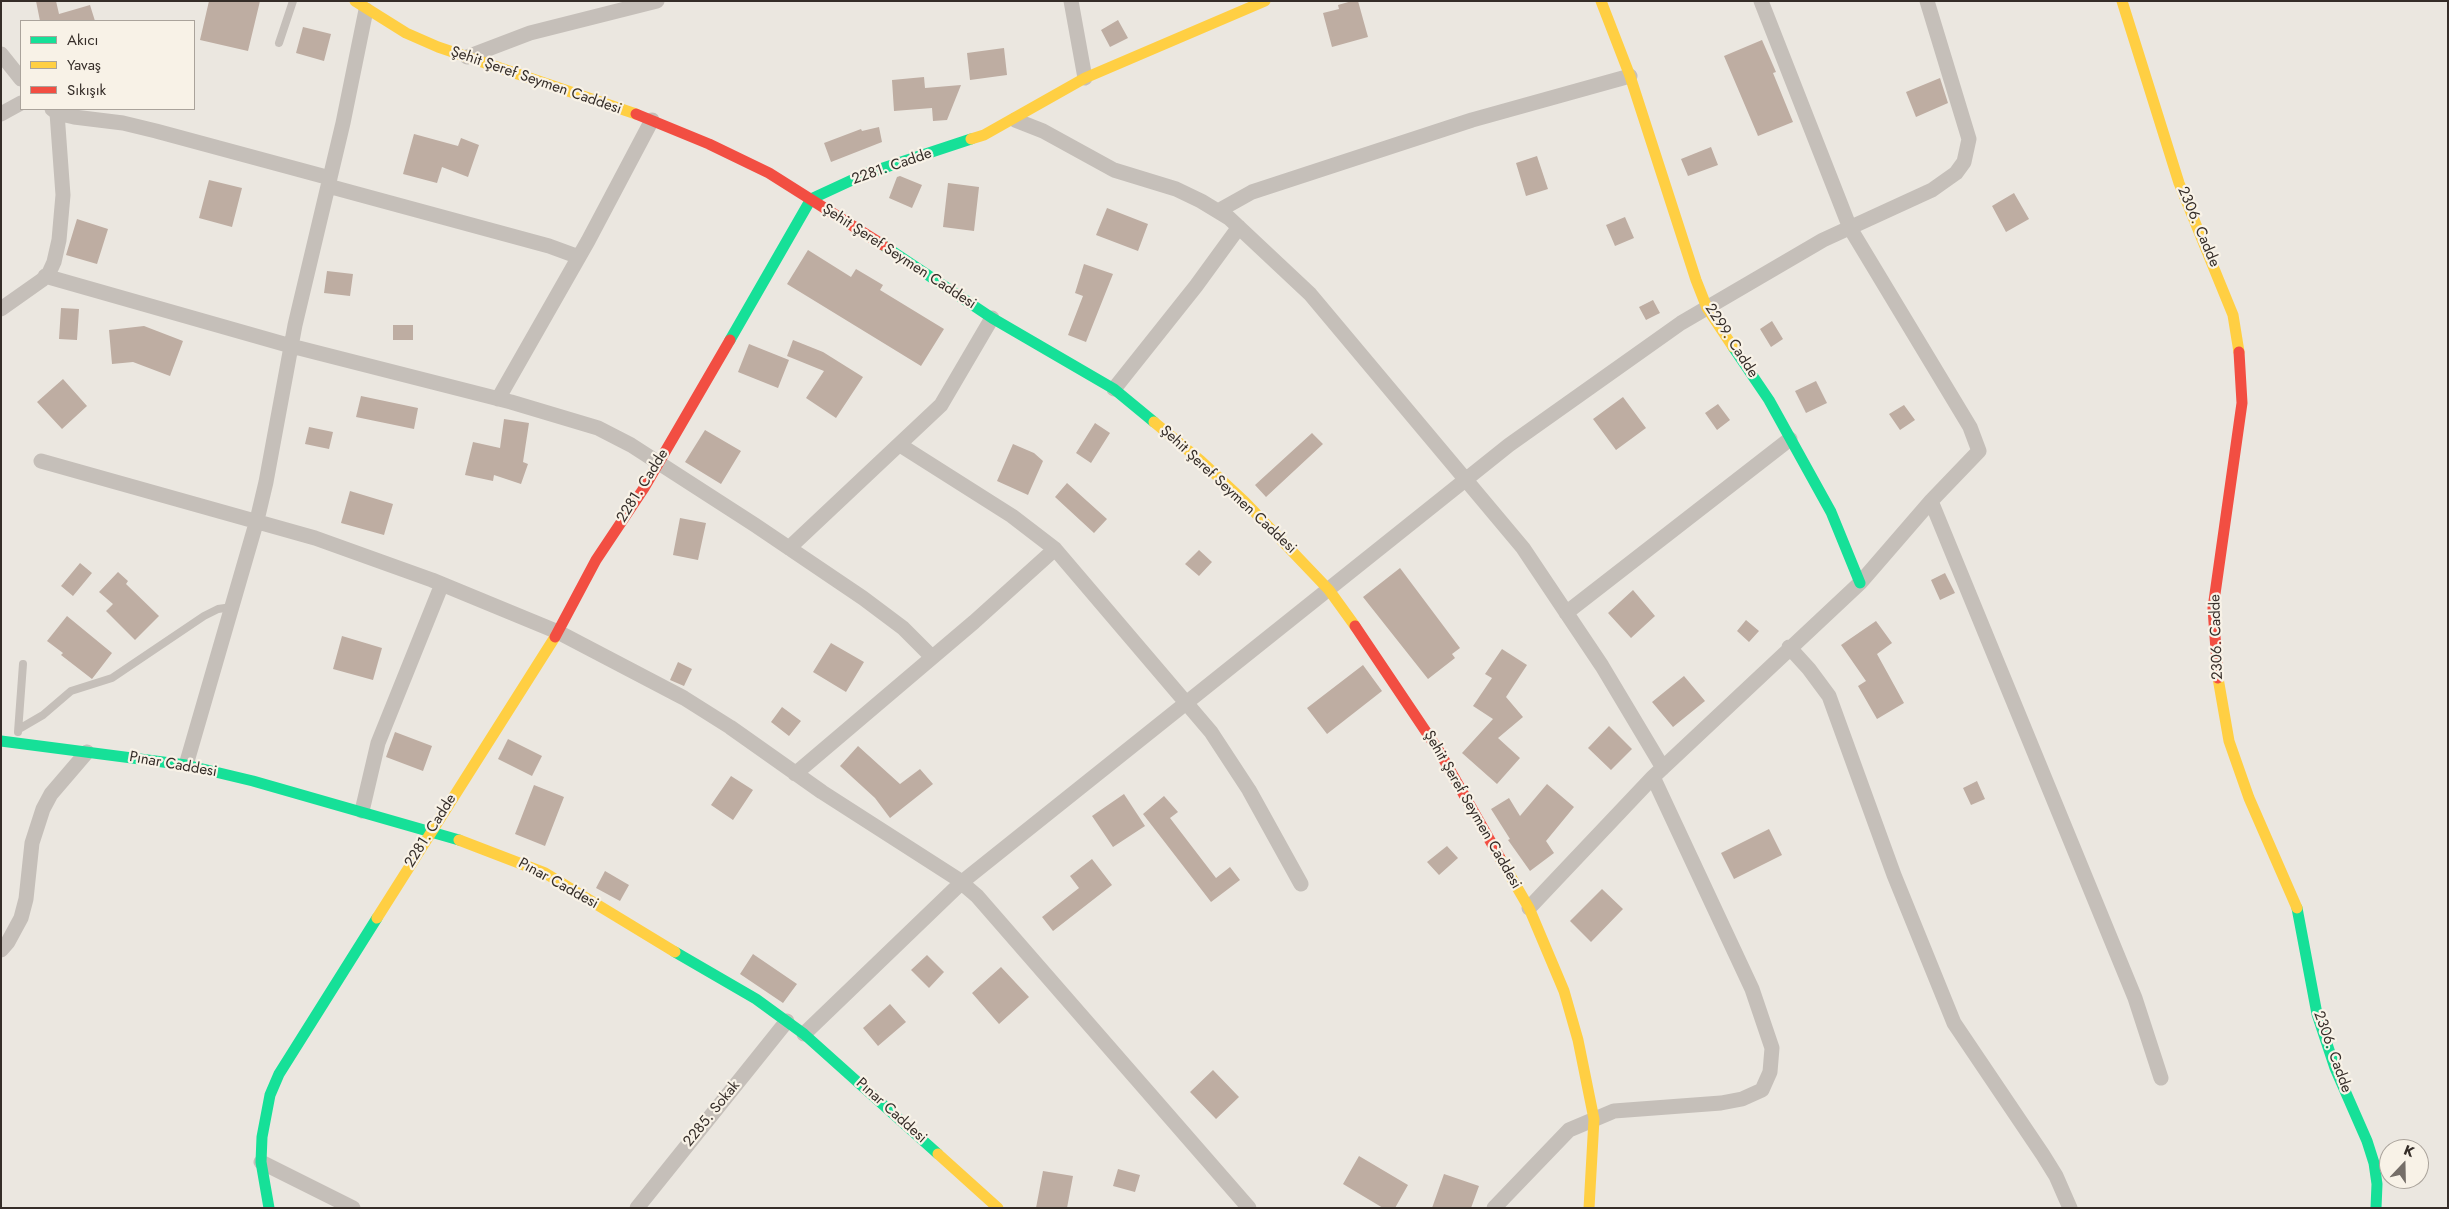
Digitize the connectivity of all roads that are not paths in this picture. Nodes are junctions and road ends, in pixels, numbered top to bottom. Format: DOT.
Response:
graph roads {
  1 [pos="293,1"];
  2 [pos="657,1"];
  3 [pos="1071,1"];
  4 [pos="1265,1"];
  5 [pos="1601,1"];
  6 [pos="1761,1"];
  7 [pos="1927,1"];
  8 [pos="2122,1"];
  9 [pos="360,6"];
  10 [pos="279,43"];
  11 [pos="1,54"];
  12 [pos="467,57"];
  13 [pos="1630,76"];
  14 [pos="20,78"];
  15 [pos="1085,78"];
  16 [pos="20,104"];
  17 [pos="54,111"];
  18 [pos="1,114"];
  19 [pos="652,120"];
  20 [pos="1015,120"];
  21 [pos="329,182"];
  22 [pos="811,199"];
  23 [pos="1218,211"];
  24 [pos="1239,227"];
  25 [pos="1850,228"];
  26 [pos="579,257"];
  27 [pos="45,276"];
  28 [pos="1707,308"];
  29 [pos="1,309"];
  30 [pos="992,318"];
  31 [pos="291,346"];
  32 [pos="1114,390"];
  33 [pos="498,399"];
  34 [pos="1790,439"];
  35 [pos="900,444"];
  36 [pos="41,461"];
  37 [pos="659,463"];
  38 [pos="1467,478"];
  39 [pos="1931,501"];
  40 [pos="257,520"];
  41 [pos="788,548"];
  42 [pos="1055,549"];
  43 [pos="1860,583"];
  44 [pos="442,584"];
  45 [pos="1329,590"];
  46 [pos="232,607"];
  47 [pos="1566,613"];
  48 [pos="558,632"];
  49 [pos="1789,647"];
  50 [pos="932,657"];
  51 [pos="22,664"];
  52 [pos="1188,703"];
  53 [pos="19,729"];
  54 [pos="1,740"];
  55 [pos="18,742"];
  56 [pos="87,752"];
  57 [pos="186,765"];
  58 [pos="1658,773"];
  59 [pos="795,774"];
  60 [pos="362,811"];
  61 [pos="430,832"];
  62 [pos="962,882"];
  63 [pos="1301,884"];
  64 [pos="1528,908"];
  65 [pos="1,950"];
  66 [pos="786,1021"];
  67 [pos="804,1034"];
  68 [pos="2161,1078"];
  69 [pos="1594,1119"];
  70 [pos="260,1162"];
  71 [pos="269,1208"];
  72 [pos="353,1208"];
  73 [pos="637,1208"];
  74 [pos="998,1208"];
  75 [pos="1250,1208"];
  76 [pos="1494,1208"];
  77 [pos="1589,1208"];
  78 [pos="2070,1208"];
  79 [pos="2376,1208"];
  1 -- 10 [label="lane"];
  2 -- 12 [label="street"];
  3 -- 15 [label="street"];
  4 -- 15 [label="street, 2281. Cadde"];
  5 -- 13 [label="street, 2299. Cadde"];
  6 -- 25 [label="street"];
  7 -- 25 [label="street"];
  8 -- 79 [label="street, 2306. Cadde"];
  9 -- 12 [label="street, Şehit Şeref Seymen Caddesi"];
  9 -- 21 [label="street"];
  11 -- 14 [label="street"];
  12 -- 19 [label="street, Şehit Şeref Seymen Caddesi"];
  13 -- 23 [label="street"];
  13 -- 28 [label="street, 2299. Cadde"];
  15 -- 20 [label="street, 2281. Cadde"];
  16 -- 18 [label="street"];
  17 -- 21 [label="street"];
  17 -- 27 [label="street"];
  19 -- 22 [label="street, Şehit Şeref Seymen Caddesi"];
  19 -- 26 [label="street"];
  20 -- 22 [label="street, 2281. Cadde"];
  20 -- 23 [label="street"];
  21 -- 26 [label="street"];
  21 -- 31 [label="street"];
  22 -- 30 [label="street, Şehit Şeref Seymen Caddesi"];
  22 -- 37 [label="street, 2281. Cadde"];
  23 -- 24 [label="street"];
  24 -- 32 [label="street"];
  24 -- 38 [label="street"];
  25 -- 28 [label="street"];
  25 -- 39 [label="street"];
  26 -- 33 [label="street"];
  27 -- 29 [label="street"];
  27 -- 31 [label="street"];
  28 -- 34 [label="street, 2299. Cadde"];
  28 -- 38 [label="street"];
  30 -- 32 [label="street, Şehit Şeref Seymen Caddesi"];
  30 -- 35 [label="street"];
  31 -- 33 [label="street"];
  31 -- 40 [label="street"];
  32 -- 45 [label="street, Şehit Şeref Seymen Caddesi"];
  33 -- 37 [label="street"];
  34 -- 43 [label="street, 2299. Cadde"];
  34 -- 47 [label="street"];
  35 -- 41 [label="street"];
  35 -- 42 [label="street"];
  36 -- 40 [label="street"];
  37 -- 41 [label="street"];
  37 -- 48 [label="street, 2281. Cadde"];
  38 -- 45 [label="street"];
  38 -- 47 [label="street"];
  39 -- 43 [label="street"];
  39 -- 68 [label="street"];
  40 -- 44 [label="street"];
  40 -- 46 [label="street"];
  41 -- 50 [label="street"];
  42 -- 50 [label="street"];
  42 -- 52 [label="street"];
  43 -- 49 [label="street"];
  44 -- 48 [label="street"];
  44 -- 60 [label="street"];
  45 -- 52 [label="street"];
  45 -- 64 [label="street, Şehit Şeref Seymen Caddesi"];
  46 -- 53 [label="lane"];
  46 -- 57 [label="street"];
  47 -- 58 [label="street"];
  48 -- 59 [label="street"];
  48 -- 61 [label="street, 2281. Cadde"];
  49 -- 58 [label="street"];
  49 -- 78 [label="street"];
  50 -- 59 [label="street"];
  51 -- 53 [label="lane"];
  52 -- 62 [label="street"];
  52 -- 63 [label="street"];
  53 -- 55 [label="lane"];
  54 -- 55 [label="street, Pınar Caddesi"];
  55 -- 56 [label="street, Pınar Caddesi"];
  56 -- 57 [label="street, Pınar Caddesi"];
  56 -- 65 [label="street"];
  57 -- 60 [label="street, Pınar Caddesi"];
  58 -- 64 [label="street"];
  58 -- 69 [label="street"];
  59 -- 62 [label="street"];
  60 -- 61 [label="street, Pınar Caddesi"];
  61 -- 66 [label="street, Pınar Caddesi"];
  61 -- 70 [label="street, 2281. Cadde"];
  62 -- 67 [label="street"];
  62 -- 75 [label="street"];
  64 -- 69 [label="street, Şehit Şeref Seymen Caddesi"];
  66 -- 67 [label="street, Pınar Caddesi"];
  66 -- 73 [label="street, 2285. Sokak"];
  67 -- 74 [label="street, Pınar Caddesi"];
  69 -- 76 [label="street"];
  69 -- 77 [label="street, Şehit Şeref Seymen Caddesi"];
  70 -- 71 [label="street, 2281. Cadde"];
  70 -- 72 [label="street"];
}
